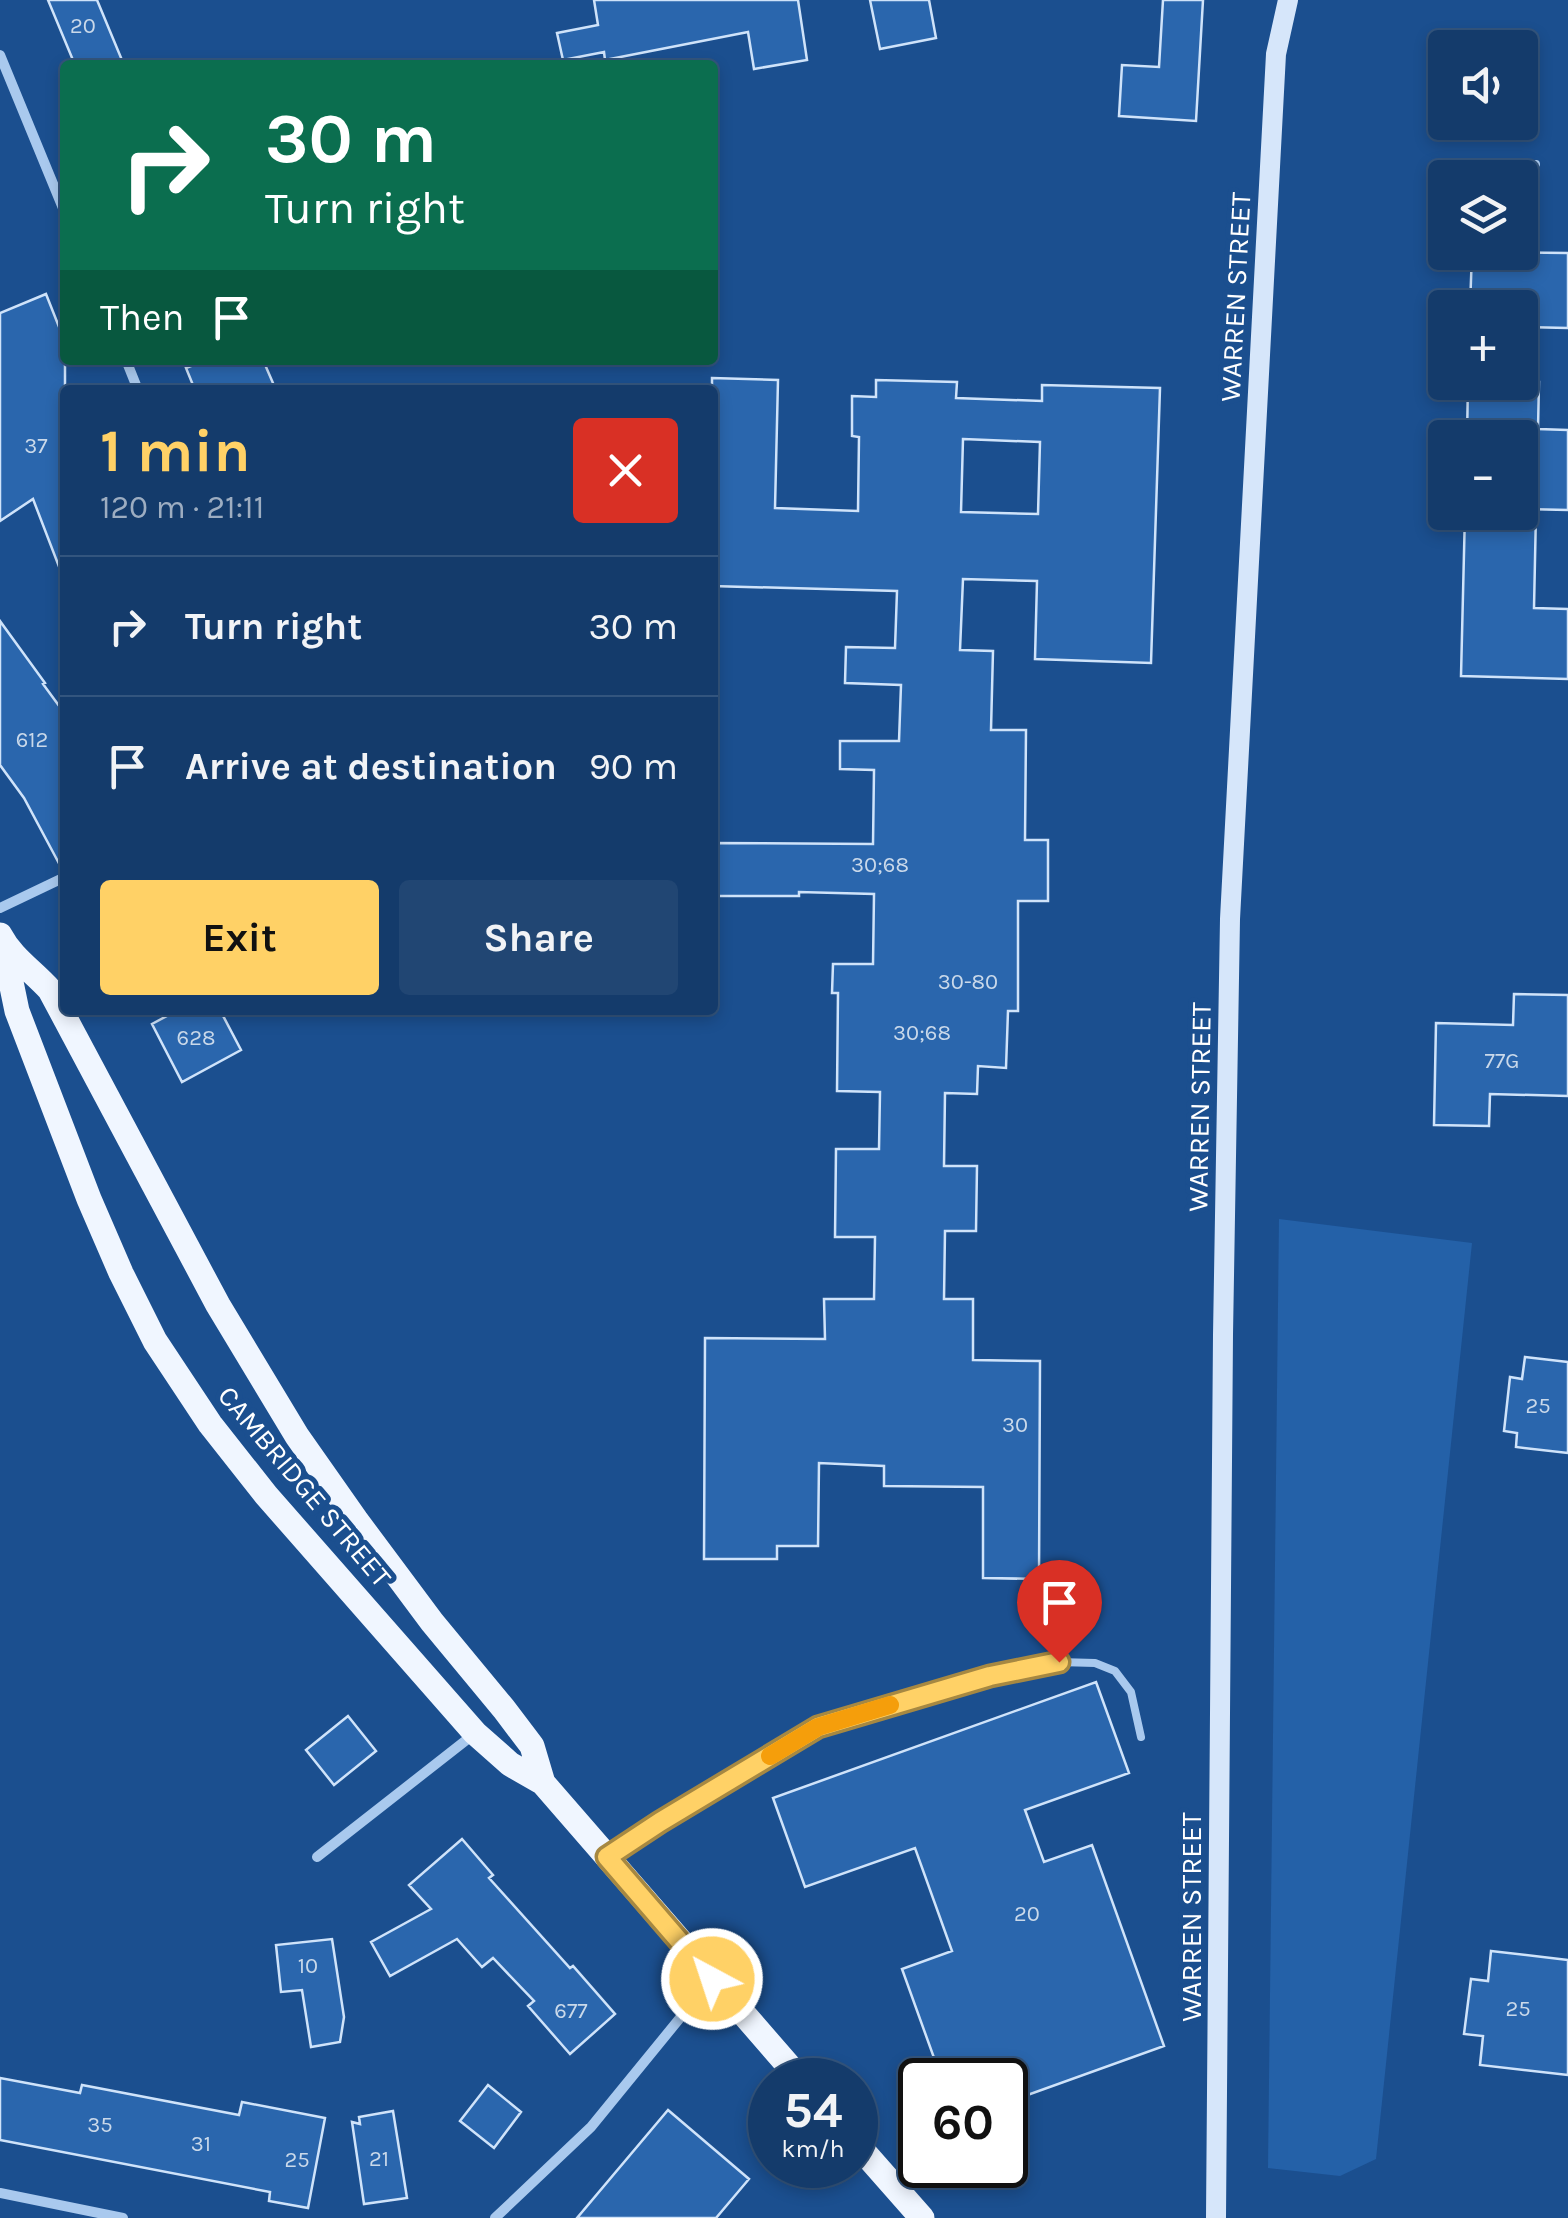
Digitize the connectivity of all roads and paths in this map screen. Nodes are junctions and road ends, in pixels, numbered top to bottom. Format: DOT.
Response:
graph roads {
  1 [pos="1288,0"];
  2 [pos="0,55"];
  3 [pos="60,201"];
  4 [pos="60,880"];
  5 [pos="0,908"];
  6 [pos="5,944"];
  7 [pos="60,1009"];
  8 [pos="63,1015"];
  9 [pos="475,1733"];
  10 [pos="1141,1737"];
  11 [pos="543,1783"];
  12 [pos="607,1857"];
  13 [pos="317,1858"];
  14 [pos="712,1979"];
  15 [pos="782,2058"];
  16 [pos="878,2168"];
  17 [pos="0,2194"];
  18 [pos="123,2218"];
  19 [pos="494,2218"];
  20 [pos="922,2218"];
  21 [pos="1216,2218"];
  1 -- 21 [label="street, WARREN STREET"];
  2 -- 3 [label="street"];
  4 -- 5 [label="street"];
  6 -- 7 [label="main road, CAMBRIDGE STREET"];
  6 -- 9 [label="main road, CAMBRIDGE STREET"];
  8 -- 11 [label="main road, CAMBRIDGE STREET"];
  9 -- 11 [label="main road, CAMBRIDGE STREET"];
  9 -- 13 [label="street"];
  10 -- 12 [label="lane"];
  11 -- 12 [label="main road, CAMBRIDGE STREET"];
  12 -- 14 [label="main road, CAMBRIDGE STREET"];
  14 -- 15 [label="main road, CAMBRIDGE STREET"];
  14 -- 19 [label="street"];
  16 -- 20 [label="main road"];
  17 -- 18 [label="street"];
}
